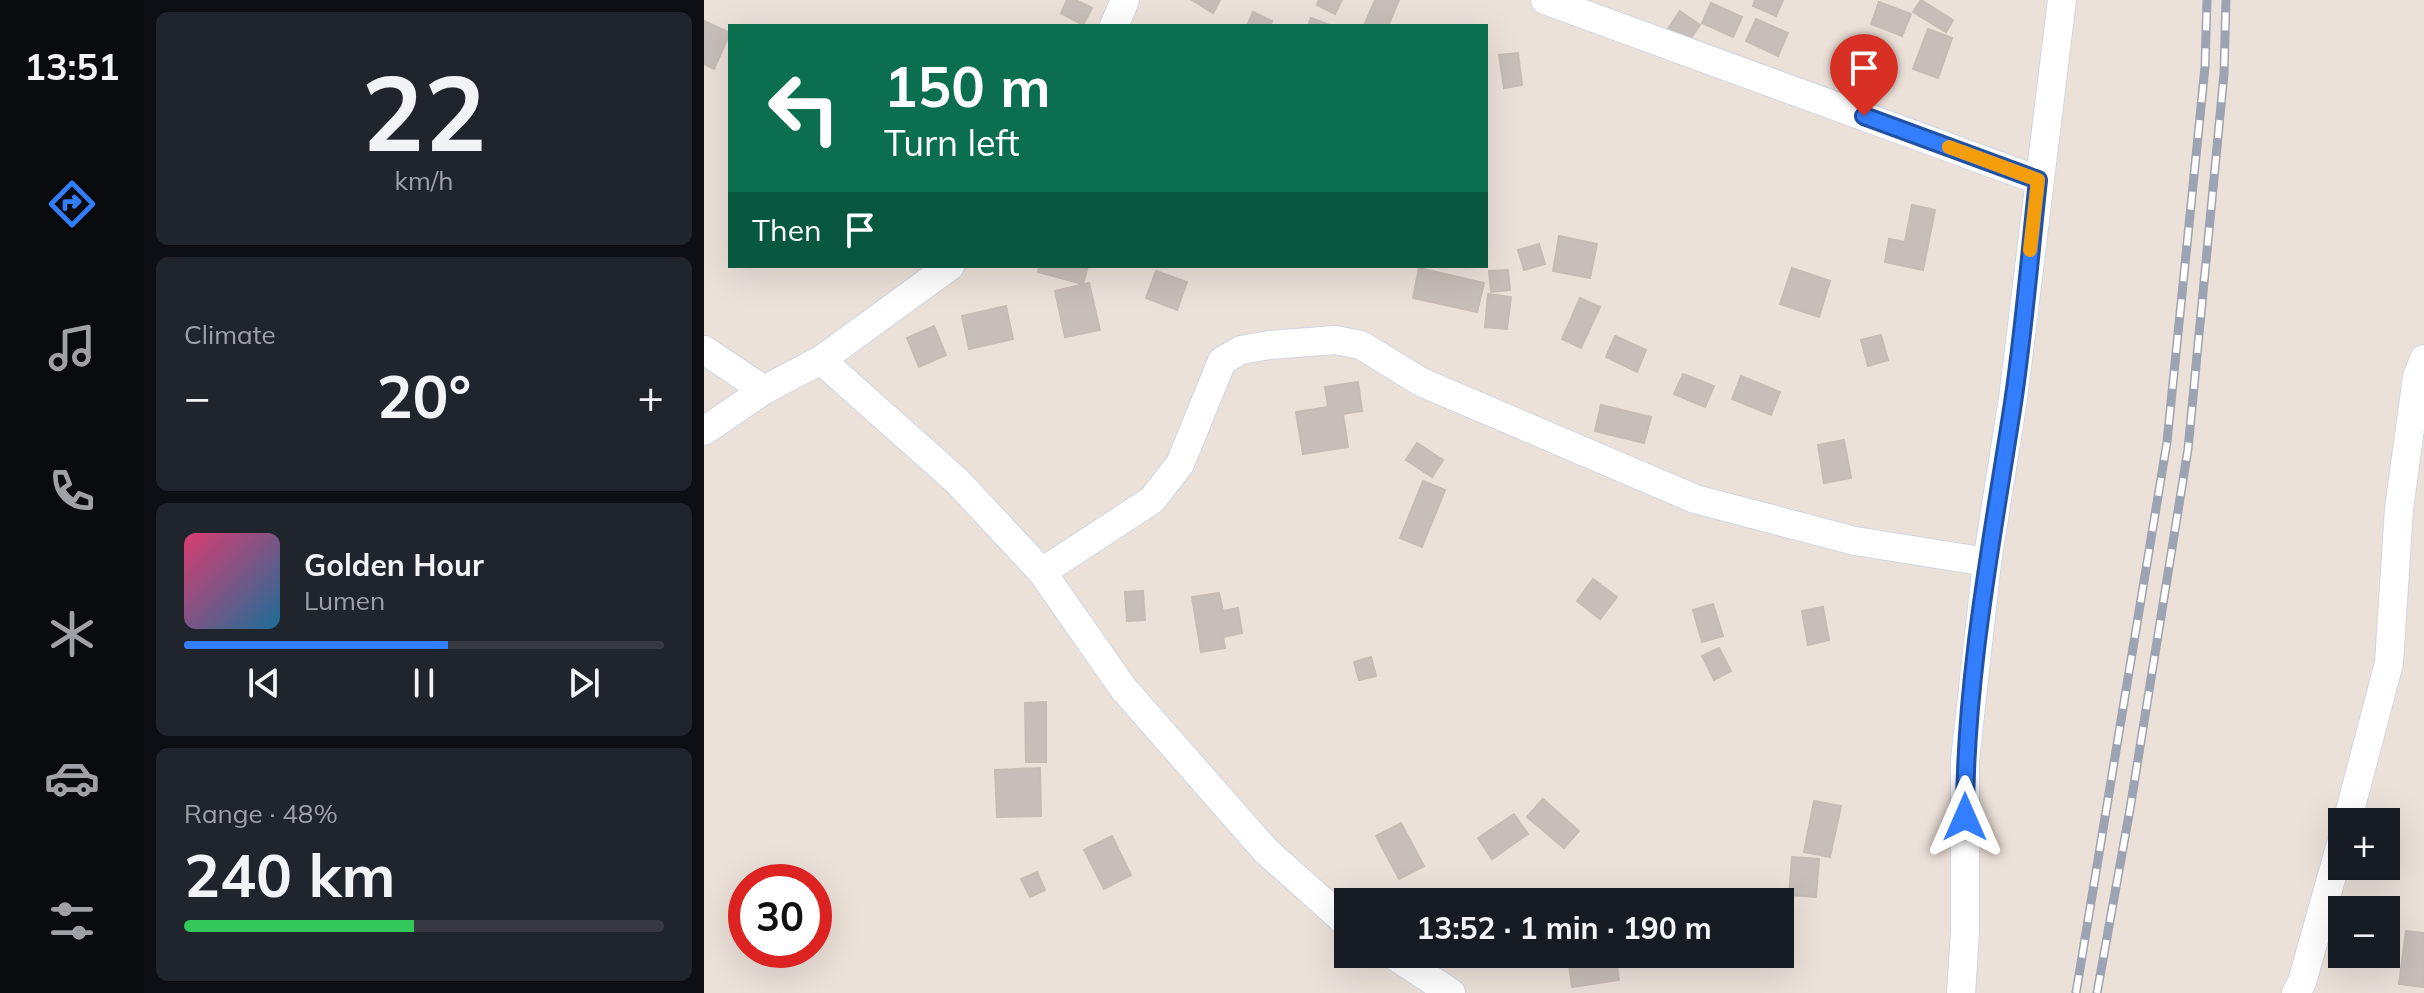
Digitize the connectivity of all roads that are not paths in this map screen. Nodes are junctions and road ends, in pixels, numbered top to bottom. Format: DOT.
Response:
graph roads {
  1 [pos="1125,0"];
  2 [pos="1545,0"];
  3 [pos="2062,0"];
  4 [pos="1115,24"];
  5 [pos="2038,180"];
  6 [pos="947,268"];
  7 [pos="704,350"];
  8 [pos="2424,359"];
  9 [pos="821,360"];
  10 [pos="764,390"];
  11 [pos="704,431"];
  12 [pos="1987,562"];
  13 [pos="1042,572"];
  14 [pos="2351,808"];
  15 [pos="2331,880"];
  16 [pos="1334,912"];
  17 [pos="1413,968"];
  18 [pos="1451,993"];
  19 [pos="1961,993"];
  20 [pos="2296,993"];
  1 -- 4 [label="street"];
  2 -- 5 [label="street"];
  3 -- 5 [label="street"];
  5 -- 12 [label="street"];
  6 -- 9 [label="street"];
  7 -- 10 [label="street"];
  8 -- 14 [label="street"];
  9 -- 10 [label="street"];
  9 -- 13 [label="street"];
  10 -- 11 [label="street"];
  12 -- 13 [label="street"];
  12 -- 19 [label="street"];
  13 -- 16 [label="street"];
  15 -- 20 [label="street"];
  17 -- 18 [label="street"];
}
